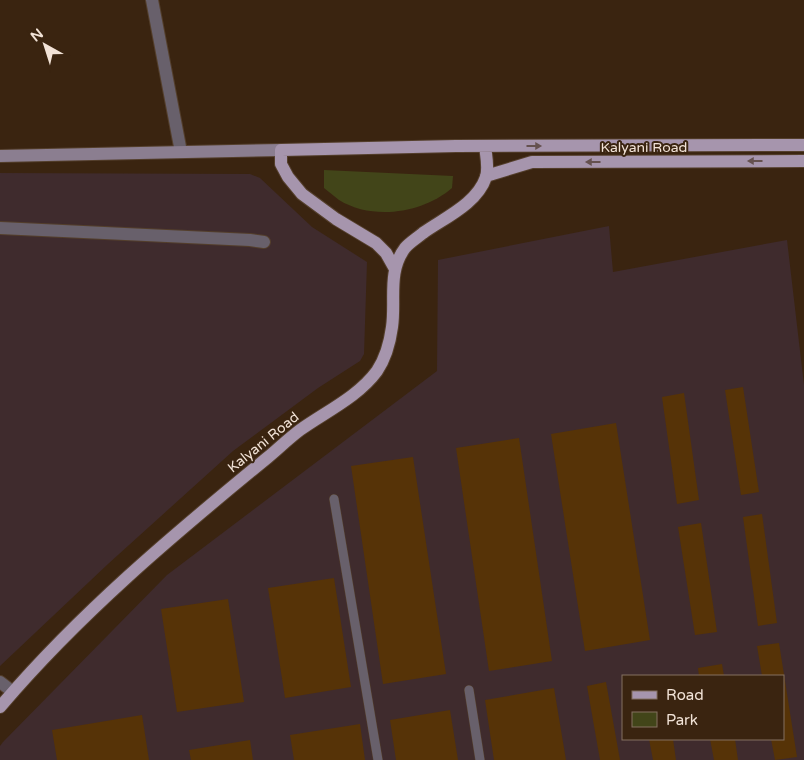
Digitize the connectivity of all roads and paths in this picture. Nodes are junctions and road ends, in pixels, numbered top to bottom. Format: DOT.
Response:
graph roads {
  1 [pos="152,0"];
  2 [pos="804,145"];
  3 [pos="485,146"];
  4 [pos="281,150"];
  5 [pos="181,152"];
  6 [pos="0,156"];
  7 [pos="804,161"];
  8 [pos="486,176"];
  9 [pos="0,228"];
  10 [pos="264,242"];
  11 [pos="395,269"];
  12 [pos="334,499"];
  13 [pos="0,682"];
  14 [pos="469,690"];
  15 [pos="13,692"];
  16 [pos="0,707"];
  17 [pos="378,760"];
  18 [pos="480,760"];
  1 -- 5 [label="street"];
  3 -- 2 [label="main road, Kalyani Road, one-way"];
  3 -- 4 [label="main road, Kalyani Road"];
  3 -- 8 [label="main road"];
  4 -- 5 [label="main road"];
  4 -- 11 [label="main road"];
  5 -- 6 [label="main road"];
  7 -- 8 [label="main road, Kalyani Road, one-way"];
  8 -- 11 [label="main road, Kalyani Road"];
  9 -- 10 [label="street"];
  11 -- 15 [label="main road, Kalyani Road"];
  12 -- 17 [label="lane"];
  13 -- 15 [label="street"];
  14 -- 18 [label="lane"];
  15 -- 16 [label="main road, Kalyani Road"];
}
